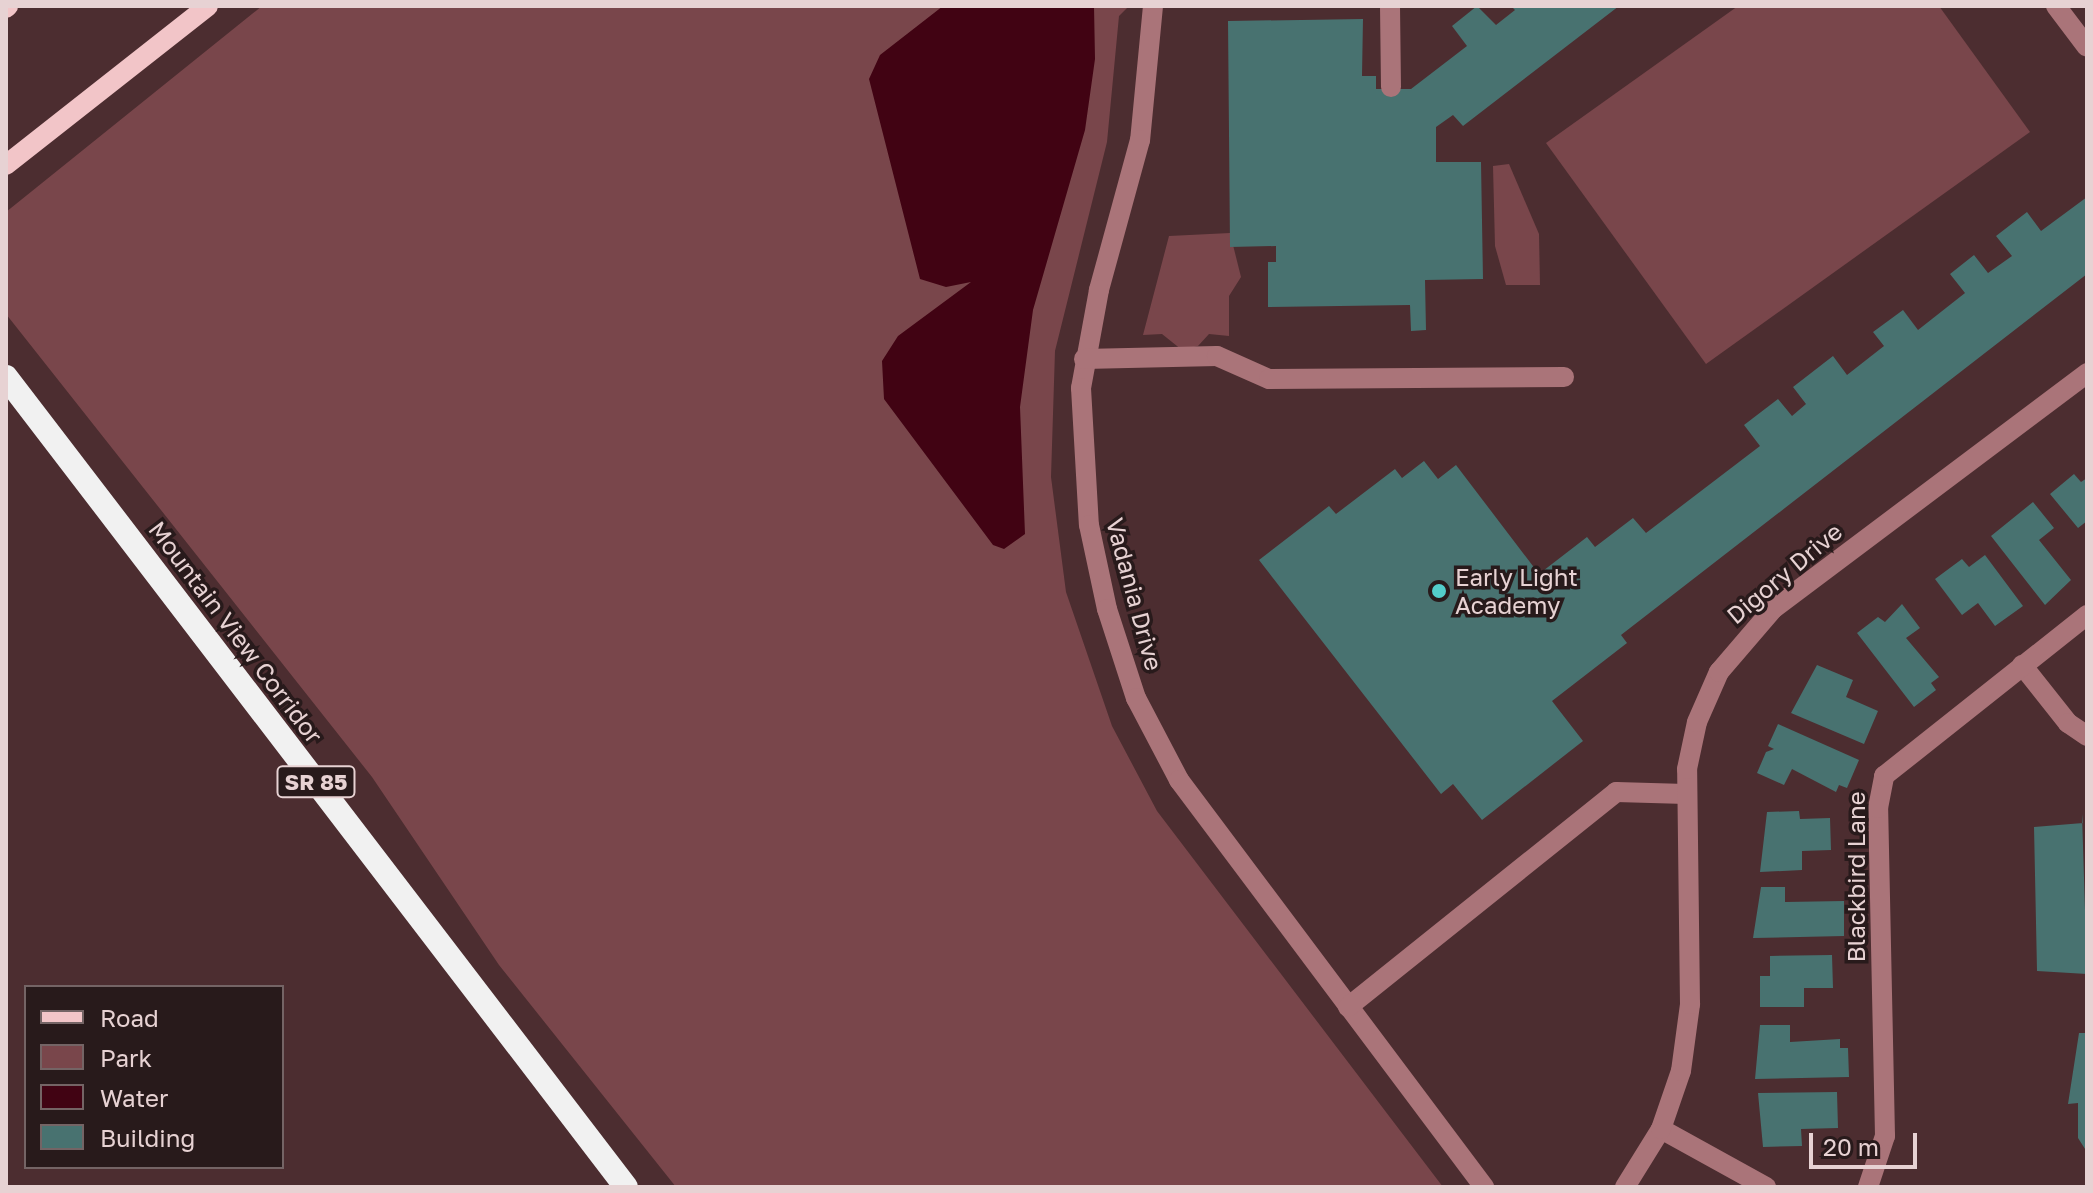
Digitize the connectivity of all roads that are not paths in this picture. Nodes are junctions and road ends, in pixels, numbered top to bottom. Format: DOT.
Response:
graph roads {
  1 [pos="208,6"];
  2 [pos="1153,6"];
  3 [pos="1390,6"];
  4 [pos="2056,6"];
  5 [pos="2087,47"];
  6 [pos="1391,87"];
  7 [pos="6,165"];
  8 [pos="1084,359"];
  9 [pos="2087,373"];
  10 [pos="6,377"];
  11 [pos="1564,377"];
  12 [pos="2087,615"];
  13 [pos="2022,665"];
  14 [pos="2087,736"];
  15 [pos="1686,794"];
  16 [pos="1348,1007"];
  17 [pos="1661,1129"];
  18 [pos="626,1187"];
  19 [pos="1484,1187"];
  20 [pos="1625,1187"];
  21 [pos="1766,1187"];
  22 [pos="1868,1187"];
  1 -- 7 [label="main road"];
  2 -- 8 [label="street, Vadania Drive"];
  3 -- 6 [label="street"];
  4 -- 5 [label="street"];
  8 -- 11 [label="street"];
  8 -- 16 [label="street, Vadania Drive"];
  9 -- 15 [label="street, Digory Drive"];
  10 -- 18 [label="highway, Mountain View Corridor / SR 85"];
  12 -- 13 [label="street, Blackbird Lane"];
  13 -- 14 [label="street"];
  13 -- 22 [label="street, Blackbird Lane"];
  15 -- 16 [label="street"];
  15 -- 17 [label="street, Digory Drive"];
  16 -- 19 [label="street, Vadania Drive"];
  17 -- 20 [label="street, Digory Drive"];
  17 -- 21 [label="street"];
}
